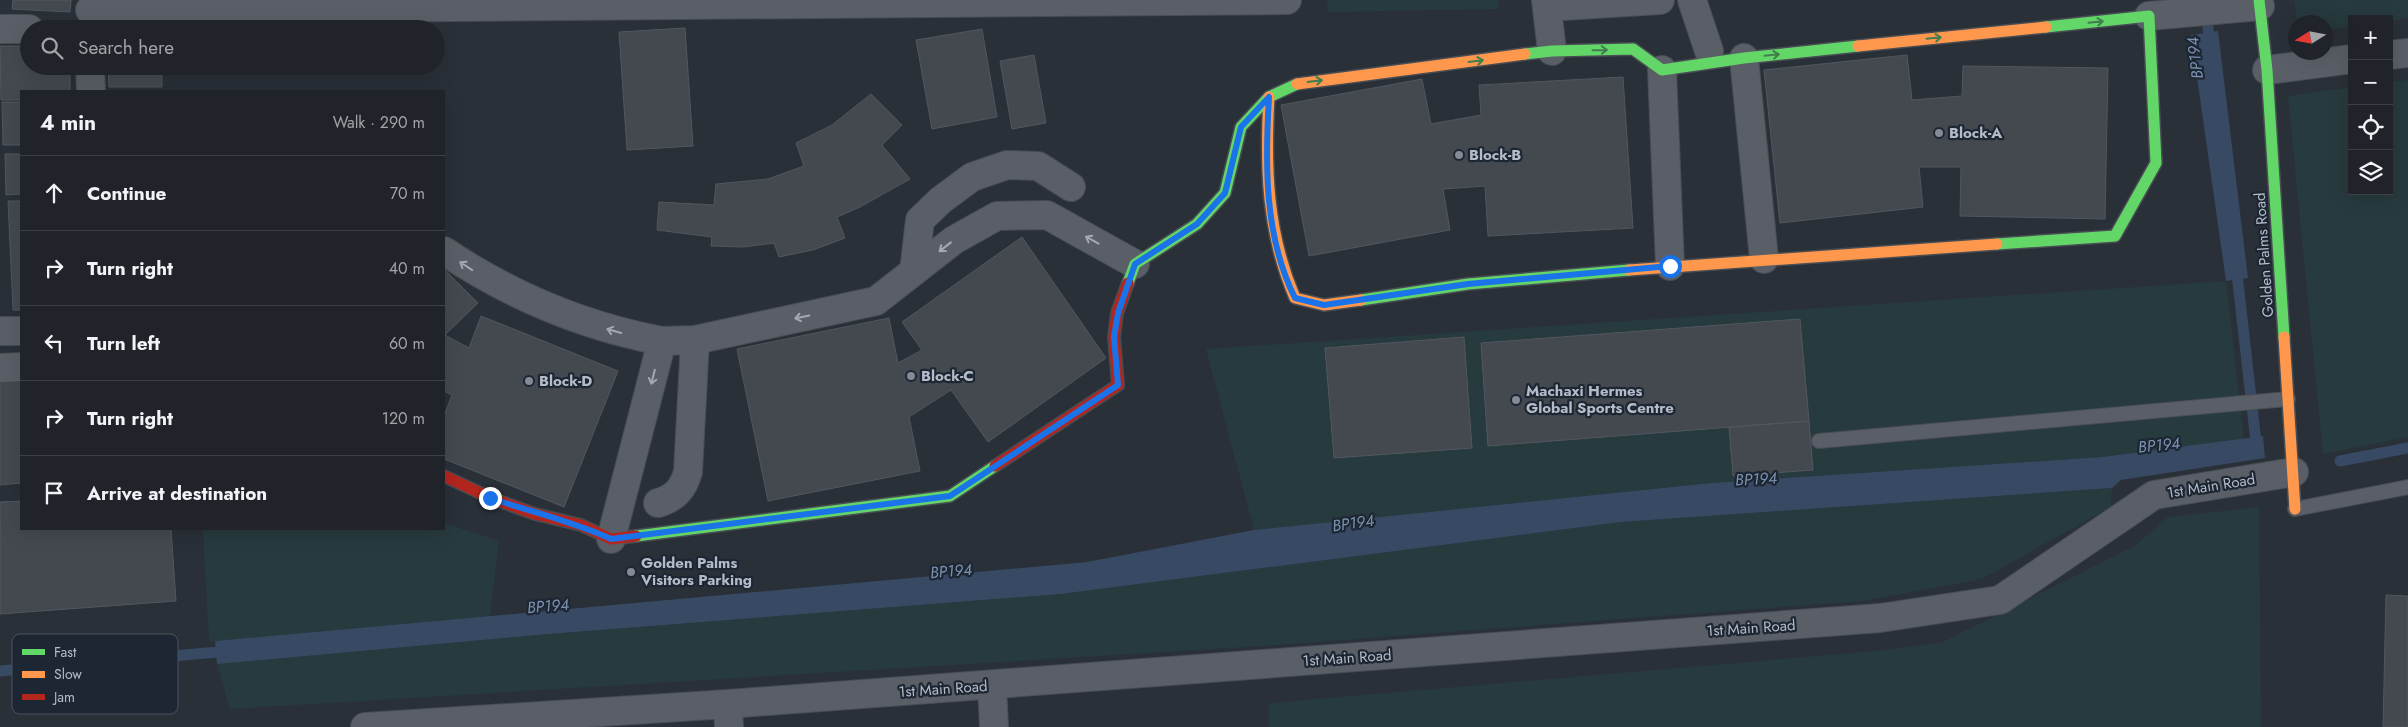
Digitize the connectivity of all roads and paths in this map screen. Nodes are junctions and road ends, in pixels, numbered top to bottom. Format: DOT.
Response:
graph roads {
  1 [pos="1200,0"];
  2 [pos="1286,0"];
  3 [pos="1660,0"];
  4 [pos="1692,0"];
  5 [pos="693,2"];
  6 [pos="2259,3"];
  7 [pos="289,4"];
  8 [pos="1546,4"];
  9 [pos="2160,10"];
  10 [pos="90,13"];
  11 [pos="0,29"];
  12 [pos="20,29"];
  13 [pos="1709,51"];
  14 [pos="1552,52"];
  15 [pos="2408,53"];
  16 [pos="2393,55"];
  17 [pos="1744,58"];
  18 [pos="2348,60"];
  19 [pos="1662,70"];
  20 [pos="2267,70"];
  21 [pos="90,75"];
  22 [pos="91,90"];
  23 [pos="1269,97"];
  24 [pos="1071,187"];
  25 [pos="445,252"];
  26 [pos="1764,259"];
  27 [pos="1135,264"];
  28 [pos="1670,266"];
  29 [pos="914,271"];
  30 [pos="0,331"];
  31 [pos="20,331"];
  32 [pos="695,340"];
  33 [pos="662,341"];
  34 [pos="20,367"];
  35 [pos="0,368"];
  36 [pos="2288,399"];
  37 [pos="1819,441"];
  38 [pos="2294,472"];
  39 [pos="445,476"];
  40 [pos="2408,487"];
  41 [pos="658,503"];
  42 [pos="2295,508"];
  43 [pos="611,539"];
  44 [pos="992,685"];
  45 [pos="728,716"];
  46 [pos="365,727"];
  47 [pos="994,727"];
  1 -- 2 [label="street"];
  1 -- 5 [label="street"];
  3 -- 8 [label="street"];
  4 -- 13 [label="street"];
  5 -- 7 [label="street"];
  6 -- 9 [label="street"];
  6 -- 20 [label="street, Golden Palms Road"];
  7 -- 10 [label="street"];
  8 -- 14 [label="street"];
  17 -- 9 [label="street, one-way"];
  9 -- 26 [label="street"];
  11 -- 12 [label="street"];
  14 -- 19 [label="street, one-way"];
  23 -- 14 [label="street, one-way"];
  15 -- 16 [label="street"];
  17 -- 19 [label="street"];
  17 -- 26 [label="street"];
  18 -- 20 [label="street"];
  19 -- 28 [label="street"];
  20 -- 36 [label="street, Golden Palms Road"];
  21 -- 22 [label="street"];
  23 -- 27 [label="street"];
  23 -- 28 [label="street"];
  24 -- 29 [label="street"];
  33 -- 25 [label="street, one-way"];
  26 -- 28 [label="street"];
  27 -- 29 [label="street, one-way"];
  27 -- 43 [label="street"];
  29 -- 32 [label="street, one-way"];
  30 -- 31 [label="street"];
  32 -- 33 [label="street"];
  32 -- 41 [label="street"];
  33 -- 43 [label="street, one-way"];
  34 -- 35 [label="street"];
  36 -- 37 [label="lane"];
  36 -- 38 [label="street, Golden Palms Road"];
  38 -- 42 [label="street, Golden Palms Road"];
  38 -- 44 [label="street, 1st Main Road"];
  39 -- 43 [label="street"];
  40 -- 42 [label="lane"];
  44 -- 45 [label="street, 1st Main Road"];
  44 -- 47 [label="street"];
  45 -- 46 [label="street, 1st Main Road"];
}
